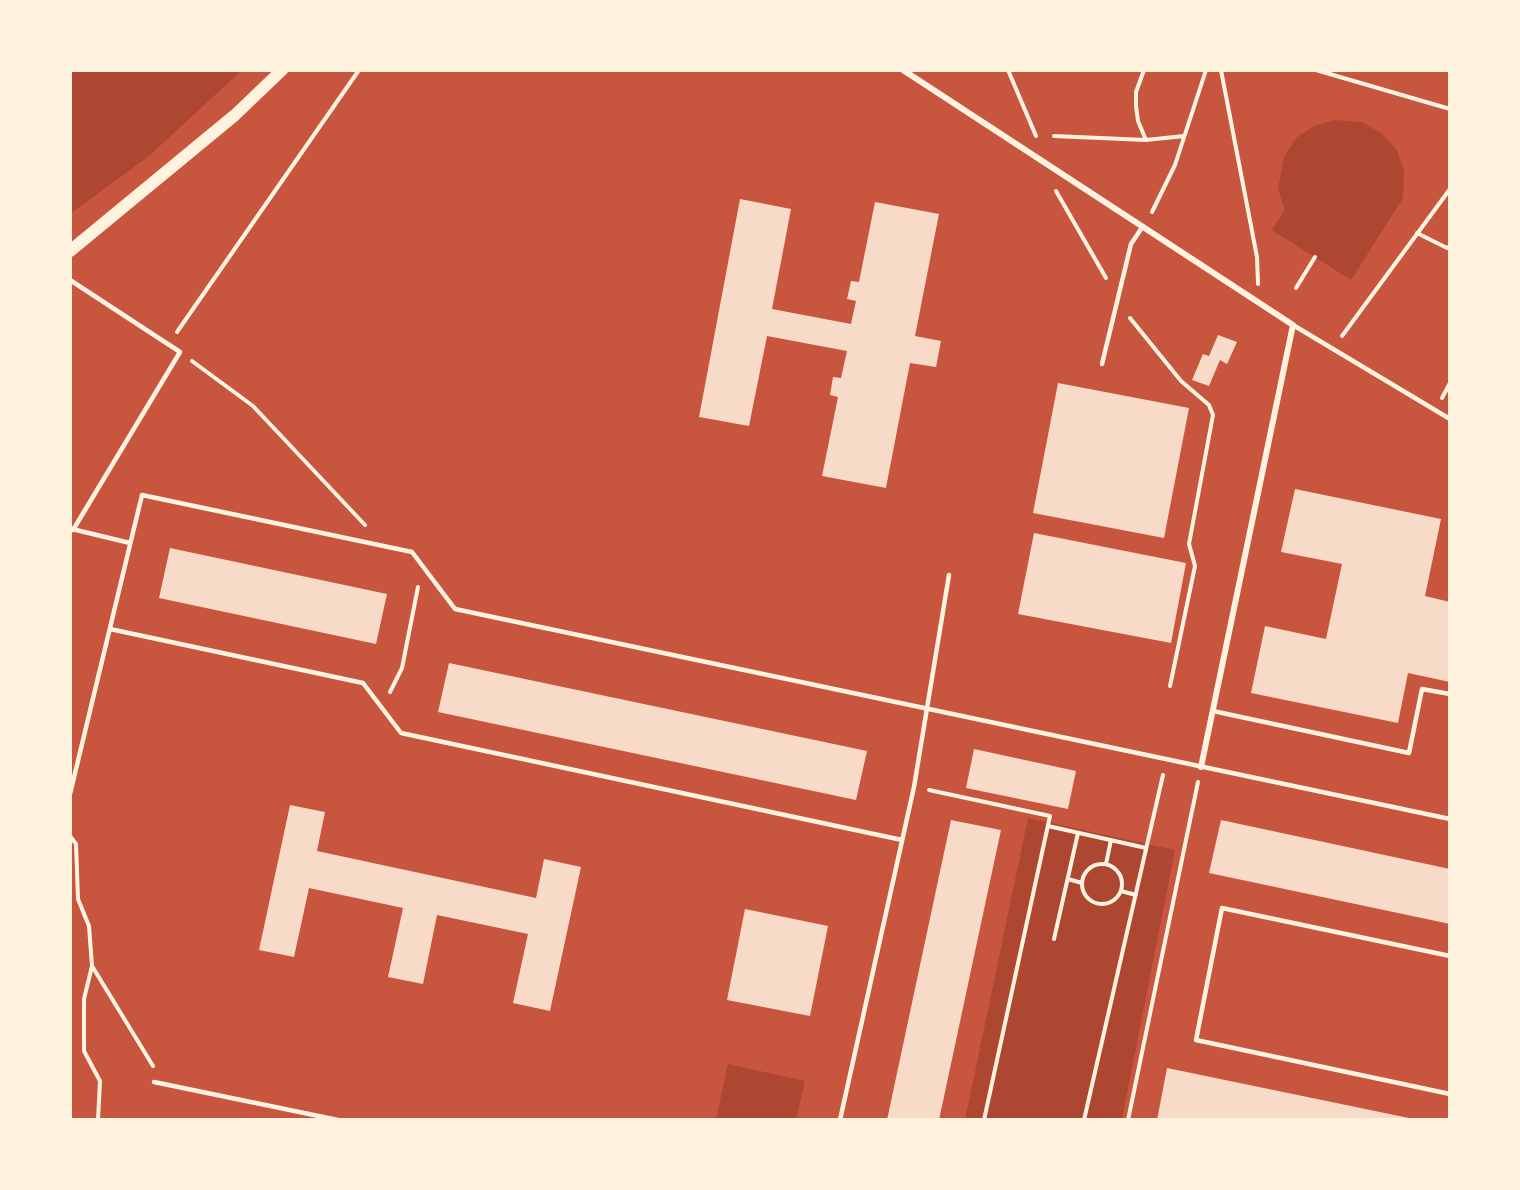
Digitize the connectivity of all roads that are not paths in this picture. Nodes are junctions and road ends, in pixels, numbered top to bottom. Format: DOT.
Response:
graph roads {
  1 [pos="282,70"];
  2 [pos="903,70"];
  3 [pos="1143,226"];
  4 [pos="70,251"];
  5 [pos="70,280"];
  6 [pos="1293,326"];
  7 [pos="1102,364"];
  8 [pos="1449,419"];
  9 [pos="72,529"];
  10 [pos="130,543"];
  11 [pos="949,575"];
  12 [pos="110,629"];
  13 [pos="1449,694"];
  14 [pos="927,709"];
  15 [pos="1213,711"];
  16 [pos="1201,767"];
  17 [pos="70,794"];
  18 [pos="1449,819"];
  19 [pos="902,840"];
  20 [pos="1449,956"];
  21 [pos="154,1082"];
  22 [pos="1449,1094"];
  23 [pos="309,1117"];
  24 [pos="338,1119"];
  25 [pos="840,1119"];
  1 -- 4 [label="main road"];
  2 -- 3 [label="street"];
  3 -- 6 [label="street"];
  3 -- 7 [label="lane"];
  5 -- 9 [label="lane"];
  6 -- 8 [label="lane"];
  6 -- 15 [label="street"];
  9 -- 10 [label="lane"];
  10 -- 12 [label="lane"];
  10 -- 14 [label="lane"];
  11 -- 14 [label="lane"];
  12 -- 17 [label="lane"];
  12 -- 19 [label="lane"];
  13 -- 15 [label="lane"];
  14 -- 16 [label="lane"];
  14 -- 19 [label="lane"];
  15 -- 16 [label="street"];
  16 -- 18 [label="lane"];
  19 -- 25 [label="lane"];
  20 -- 22 [label="lane"];
  21 -- 23 [label="lane"];
  23 -- 24 [label="lane"];
}
